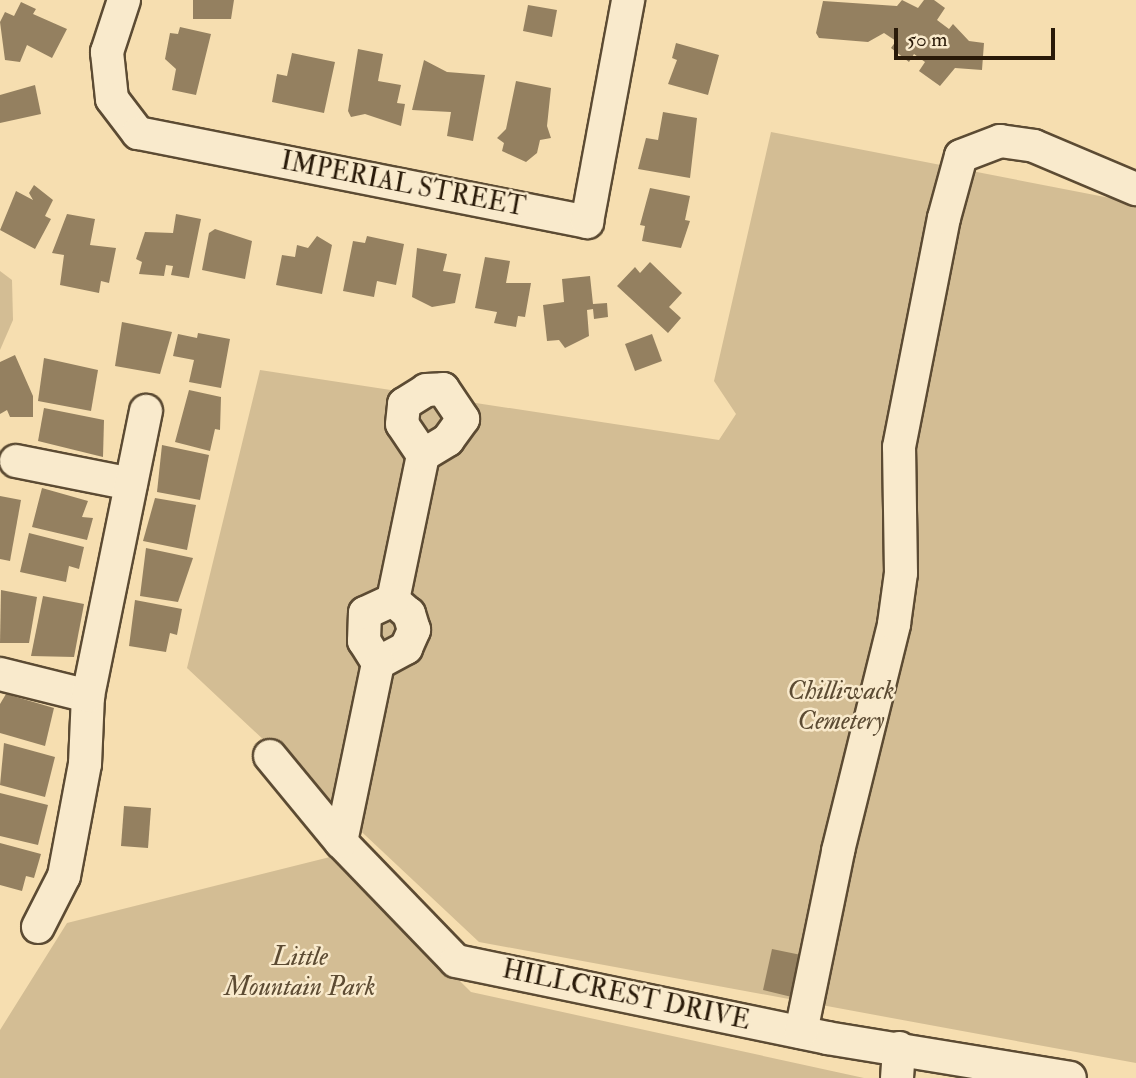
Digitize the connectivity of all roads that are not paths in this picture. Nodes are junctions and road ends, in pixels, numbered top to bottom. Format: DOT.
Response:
graph roads {
  1 [pos="124,0"];
  2 [pos="628,0"];
  3 [pos="1136,189"];
  4 [pos="146,411"];
  5 [pos="423,455"];
  6 [pos="16,461"];
  7 [pos="131,484"];
  8 [pos="0,674"];
  9 [pos="88,696"];
  10 [pos="270,756"];
  11 [pos="341,842"];
  12 [pos="38,927"];
  13 [pos="801,1032"];
  14 [pos="898,1063"];
  15 [pos="1070,1078"];
  1 -- 2 [label="street, IMPERIAL STREET"];
  3 -- 13 [label="street"];
  4 -- 7 [label="street"];
  5 -- 11 [label="street"];
  6 -- 7 [label="street"];
  7 -- 9 [label="street"];
  8 -- 9 [label="street"];
  9 -- 12 [label="street"];
  10 -- 11 [label="street, HILLCREST DRIVE"];
  11 -- 13 [label="street, HILLCREST DRIVE"];
  13 -- 14 [label="street, HILLCREST DRIVE"];
  14 -- 15 [label="street, HILLCREST DRIVE"];
}
